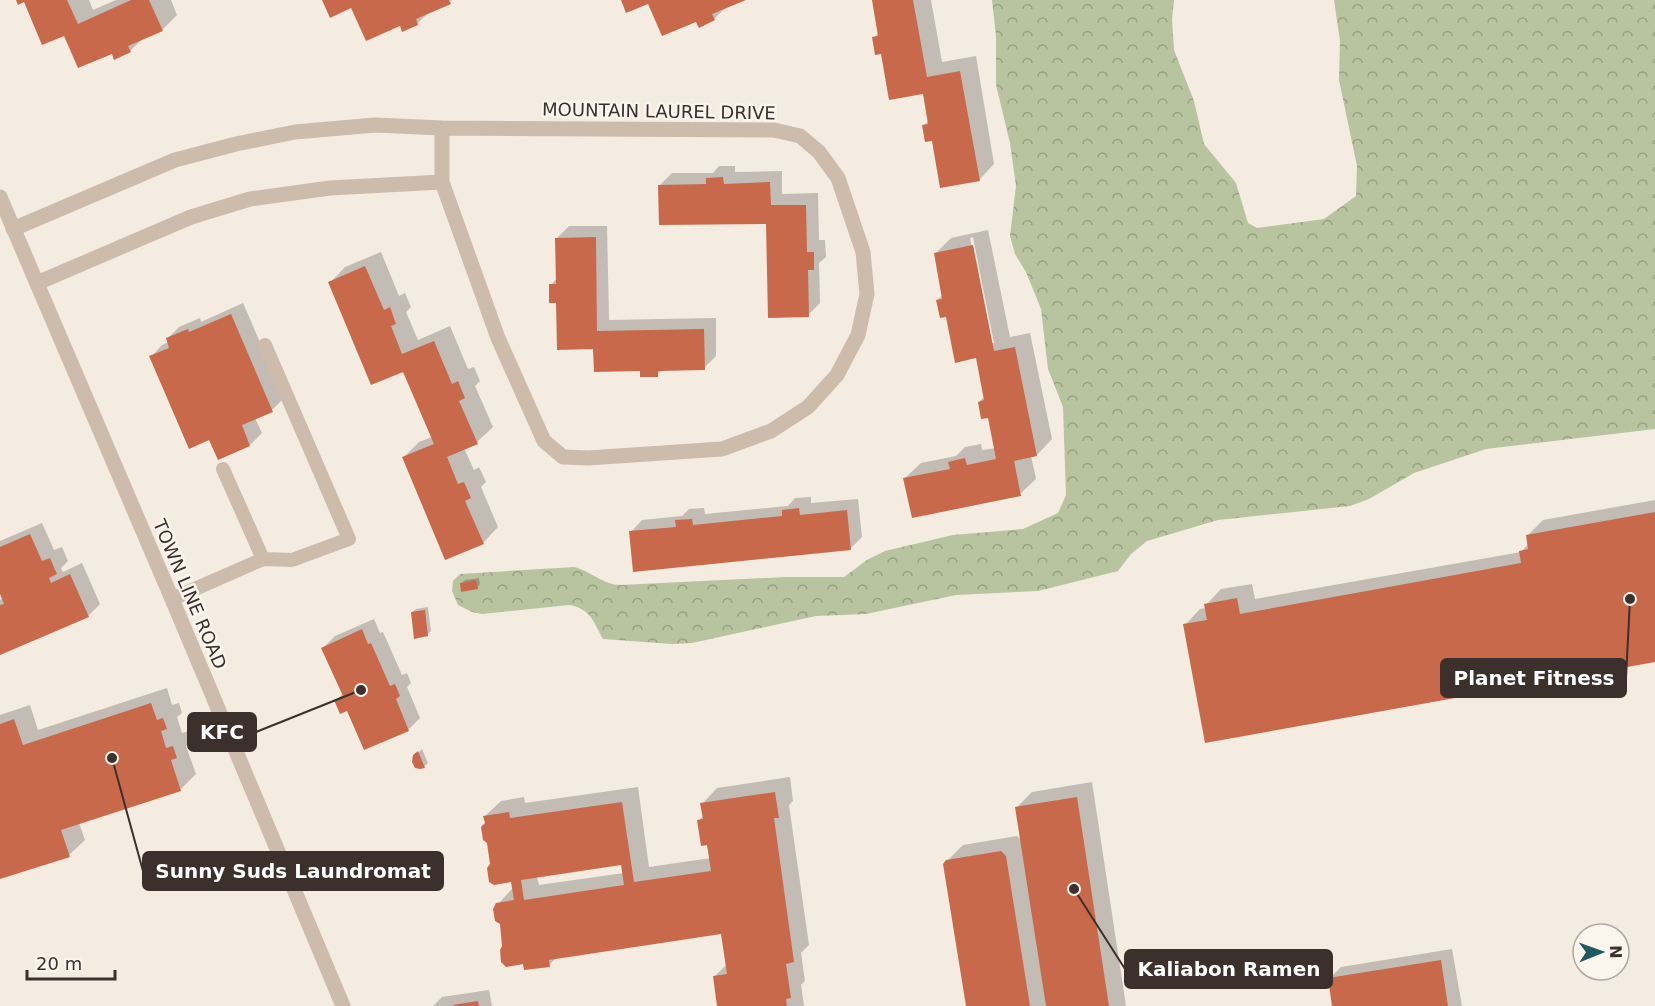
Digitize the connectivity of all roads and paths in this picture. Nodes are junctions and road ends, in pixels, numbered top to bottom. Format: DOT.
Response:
graph roads {
  1 [pos="442,128"];
  2 [pos="442,182"];
  3 [pos="0,197"];
  4 [pos="13,229"];
  5 [pos="37,283"];
  6 [pos="265,345"];
  7 [pos="223,469"];
  8 [pos="263,559"];
  9 [pos="172,599"];
  10 [pos="343,1006"];
  1 -- 2 [label="street, MOUNTAIN LAUREL DRIVE"];
  1 -- 2 [label="street, MOUNTAIN LAUREL DRIVE"];
  1 -- 4 [label="street, MOUNTAIN LAUREL DRIVE"];
  2 -- 5 [label="street"];
  3 -- 4 [label="street, TOWN LINE ROAD"];
  4 -- 5 [label="street, TOWN LINE ROAD"];
  5 -- 9 [label="street, TOWN LINE ROAD"];
  6 -- 8 [label="lane"];
  7 -- 8 [label="lane"];
  8 -- 9 [label="lane"];
  9 -- 10 [label="street, TOWN LINE ROAD"];
}
